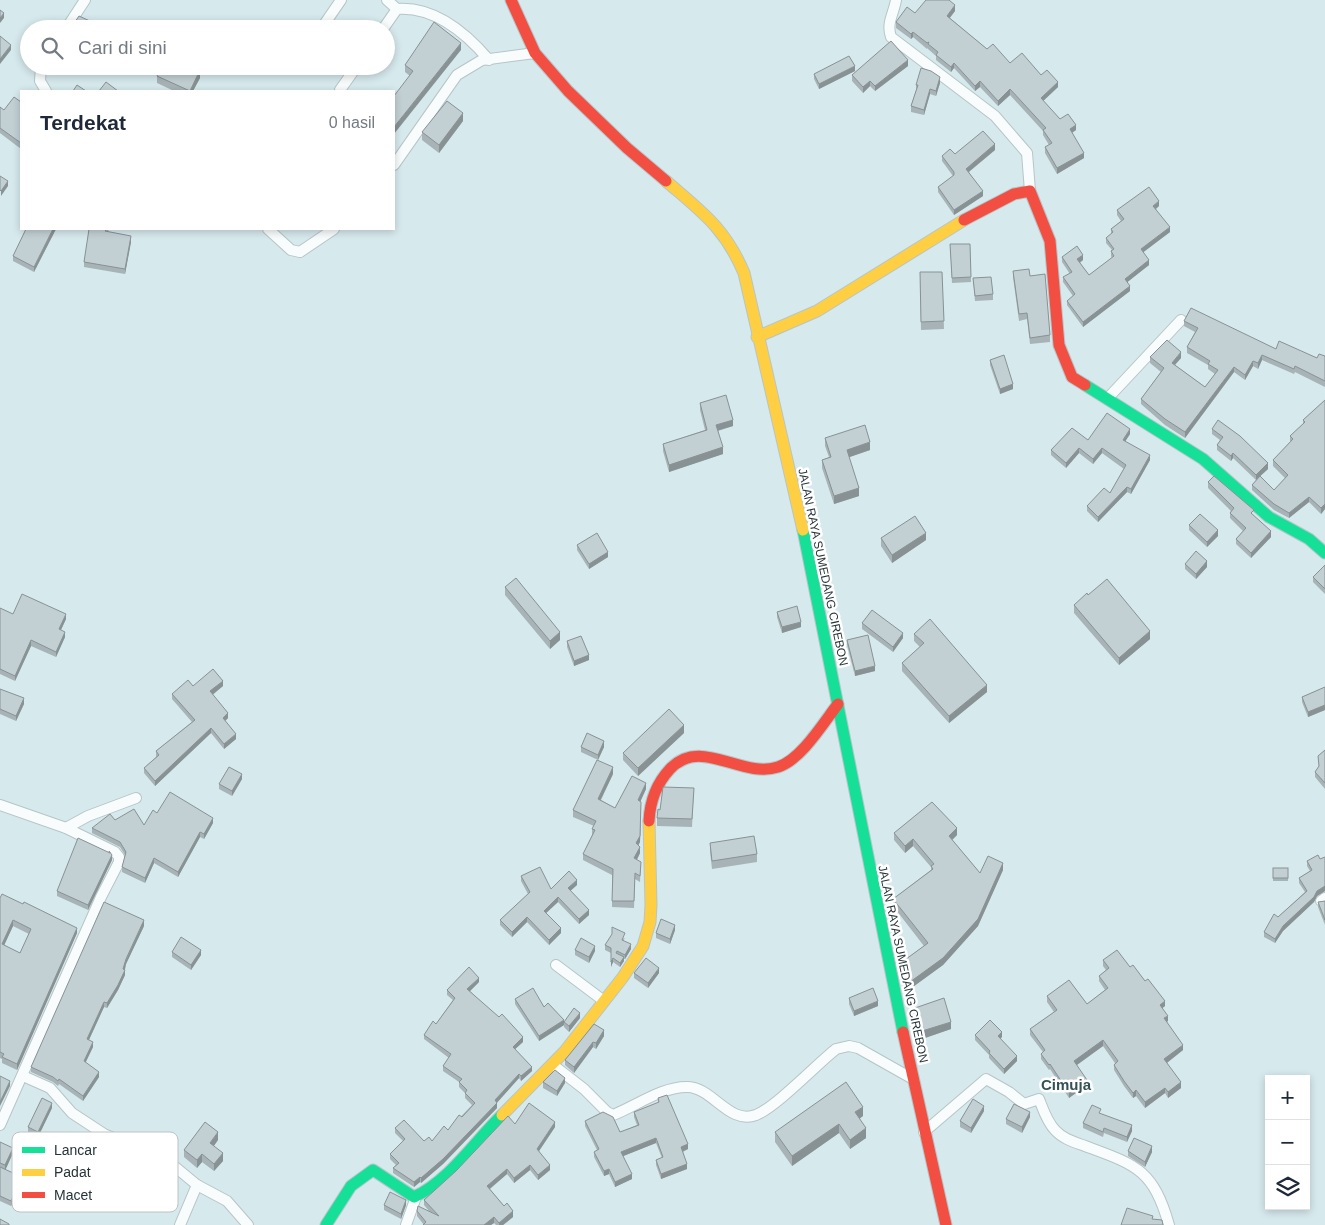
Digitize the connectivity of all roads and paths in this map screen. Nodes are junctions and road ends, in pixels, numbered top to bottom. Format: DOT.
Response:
graph roads {
  1 [pos="85,0"];
  2 [pos="341,0"];
  3 [pos="387,0"];
  4 [pos="511,0"];
  5 [pos="896,0"];
  6 [pos="397,9"];
  7 [pos="72,20"];
  8 [pos="327,20"];
  9 [pos="389,20"];
  10 [pos="535,53"];
  11 [pos="489,60"];
  12 [pos="40,75"];
  13 [pos="351,75"];
  14 [pos="45,90"];
  15 [pos="340,90"];
  16 [pos="395,164"];
  17 [pos="1030,191"];
  18 [pos="269,230"];
  19 [pos="333,230"];
  20 [pos="1181,320"];
  21 [pos="757,338"];
  22 [pos="1107,399"];
  23 [pos="1325,553"];
  24 [pos="838,704"];
  25 [pos="136,798"];
  26 [pos="0,805"];
  27 [pos="66,828"];
  28 [pos="556,965"];
  29 [pos="604,1001"];
  30 [pos="553,1066"];
  31 [pos="23,1076"];
  32 [pos="913,1079"];
  33 [pos="0,1126"];
  34 [pos="101,1132"];
  35 [pos="924,1132"];
  36 [pos="178,1169"];
  37 [pos="197,1185"];
  38 [pos="416,1197"];
  39 [pos="180,1225"];
  40 [pos="248,1225"];
  41 [pos="326,1225"];
  42 [pos="406,1225"];
  43 [pos="946,1225"];
  44 [pos="1169,1225"];
  1 -- 7 [label="street"];
  2 -- 8 [label="street"];
  3 -- 6 [label="street"];
  4 -- 10 [label="main road, JALAN RAYA SUMEDANG CIREBON"];
  5 -- 17 [label="street"];
  6 -- 9 [label="street"];
  6 -- 11 [label="street"];
  10 -- 11 [label="street"];
  10 -- 21 [label="main road, JALAN RAYA SUMEDANG CIREBON"];
  11 -- 16 [label="street"];
  12 -- 14 [label="street"];
  13 -- 15 [label="street"];
  17 -- 21 [label="main road"];
  17 -- 22 [label="main road"];
  18 -- 19 [label="street"];
  20 -- 22 [label="street"];
  21 -- 24 [label="main road, JALAN RAYA SUMEDANG CIREBON"];
  22 -- 23 [label="main road"];
  24 -- 29 [label="main road"];
  24 -- 32 [label="main road, JALAN RAYA SUMEDANG CIREBON"];
  25 -- 27 [label="street"];
  26 -- 27 [label="street"];
  27 -- 31 [label="street"];
  28 -- 29 [label="street"];
  29 -- 30 [label="main road"];
  30 -- 32 [label="street"];
  30 -- 38 [label="main road"];
  31 -- 33 [label="street"];
  31 -- 34 [label="street"];
  32 -- 35 [label="main road, JALAN RAYA SUMEDANG CIREBON"];
  35 -- 43 [label="main road, JALAN RAYA SUMEDANG CIREBON"];
  35 -- 44 [label="street"];
  36 -- 37 [label="street"];
  37 -- 39 [label="street"];
  37 -- 40 [label="street"];
  38 -- 41 [label="main road"];
  38 -- 42 [label="street"];
}
